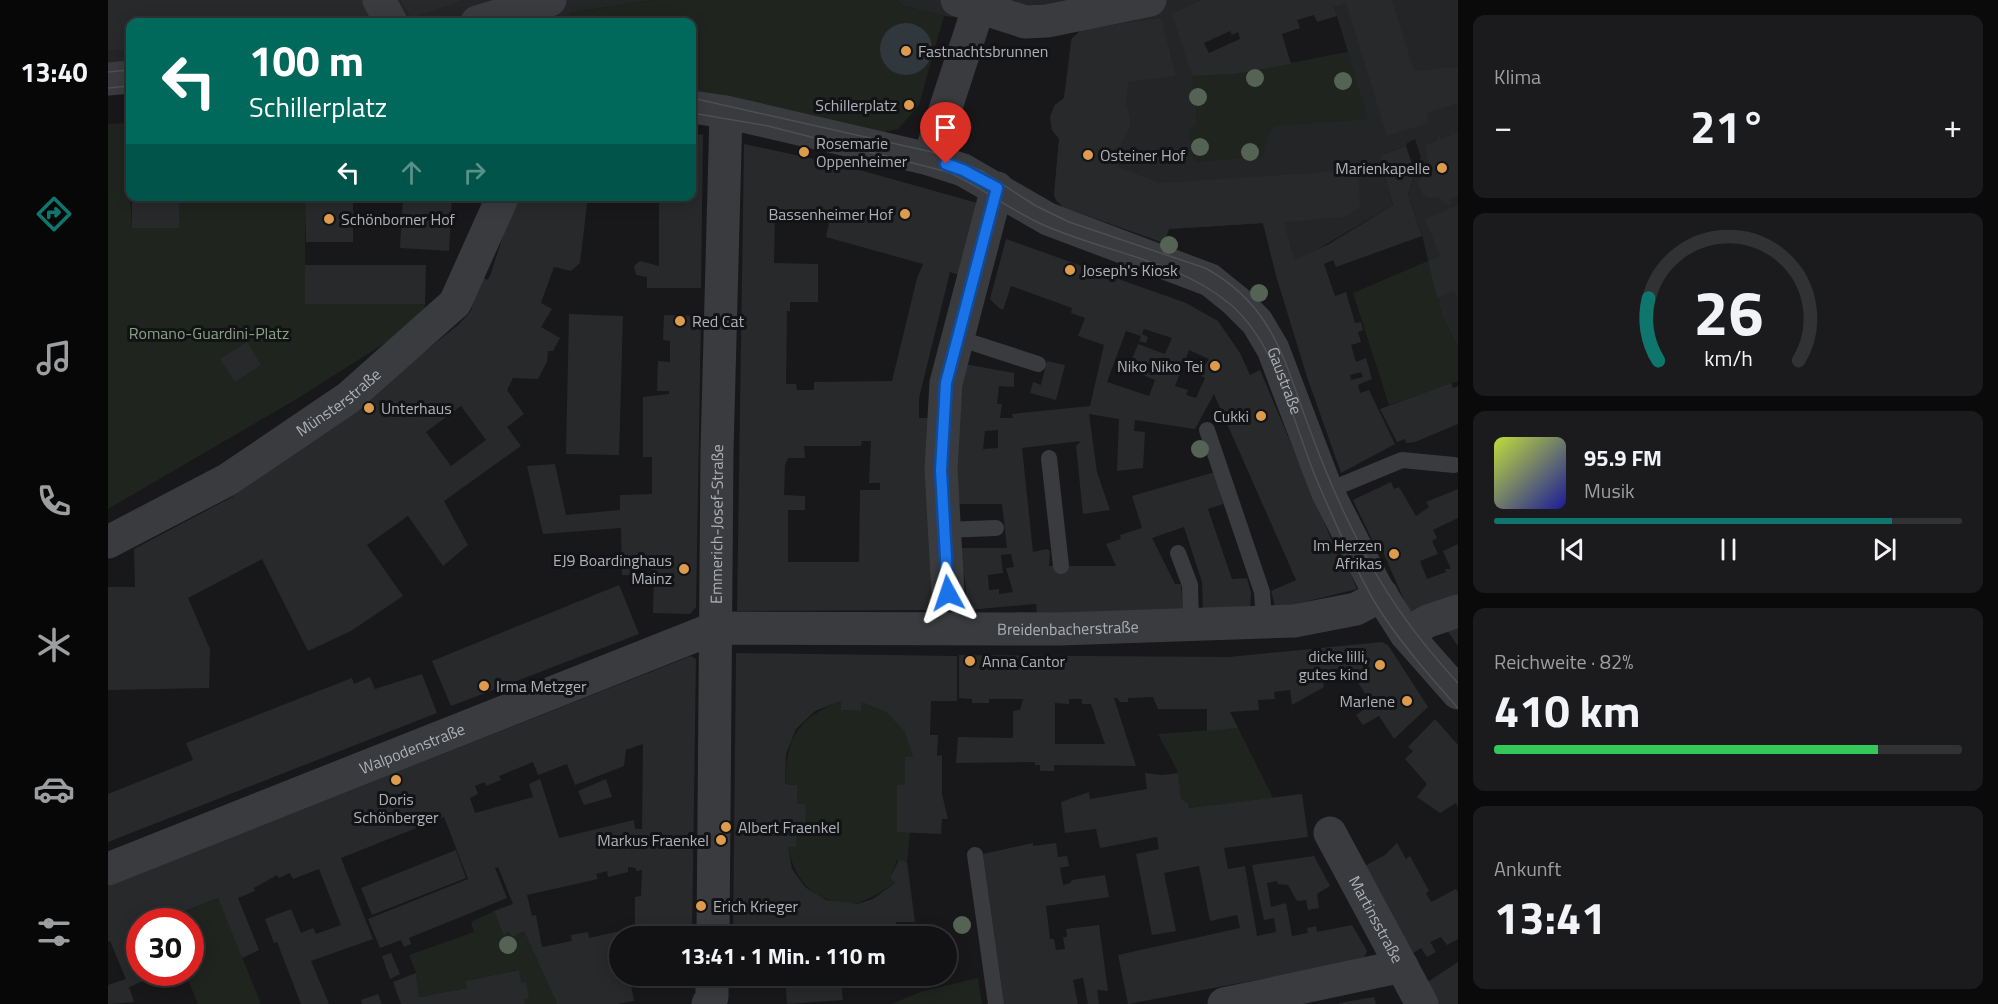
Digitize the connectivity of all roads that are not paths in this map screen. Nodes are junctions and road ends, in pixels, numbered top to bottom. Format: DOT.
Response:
graph roads {
  1 [pos="379,0"];
  2 [pos="550,0"];
  3 [pos="1150,0"];
  4 [pos="973,2"];
  5 [pos="389,18"];
  6 [pos="490,18"];
  7 [pos="126,77"];
  8 [pos="108,79"];
  9 [pos="696,108"];
  10 [pos="726,112"];
  11 [pos="929,159"];
  12 [pos="997,188"];
  13 [pos="501,201"];
  14 [pos="958,338"];
  15 [pos="1038,364"];
  16 [pos="1207,430"];
  17 [pos="1048,458"];
  18 [pos="1454,465"];
  19 [pos="1327,491"];
  20 [pos="996,528"];
  21 [pos="943,530"];
  22 [pos="108,542"];
  23 [pos="1178,554"];
  24 [pos="1061,566"];
  25 [pos="948,593"];
  26 [pos="1382,595"];
  27 [pos="1458,611"];
  28 [pos="1264,621"];
  29 [pos="1191,623"];
  30 [pos="715,628"];
  31 [pos="1406,634"];
  32 [pos="1458,693"];
  33 [pos="1330,833"];
  34 [pos="975,855"];
  35 [pos="108,869"];
  36 [pos="713,926"];
  37 [pos="1402,966"];
  38 [pos="712,986"];
  39 [pos="708,1004"];
  40 [pos="996,1004"];
  41 [pos="1224,1004"];
  42 [pos="1422,1004"];
  1 -- 5 [label="street"];
  2 -- 6 [label="street"];
  3 -- 4 [label="street"];
  4 -- 11 [label="street"];
  7 -- 8 [label="street"];
  9 -- 10 [label="street"];
  10 -- 11 [label="street"];
  10 -- 30 [label="street, Emmerich-Josef-Straße"];
  11 -- 12 [label="street"];
  12 -- 14 [label="street"];
  12 -- 19 [label="street, Gaustraße"];
  13 -- 22 [label="street, Münsterstraße"];
  14 -- 15 [label="lane"];
  14 -- 21 [label="street"];
  16 -- 28 [label="lane"];
  17 -- 24 [label="lane"];
  18 -- 19 [label="lane"];
  19 -- 26 [label="street, Gaustraße"];
  20 -- 21 [label="lane"];
  21 -- 25 [label="street"];
  23 -- 29 [label="lane"];
  26 -- 28 [label="street, Breidenbacherstraße"];
  26 -- 31 [label="street, Gaustraße"];
  27 -- 31 [label="street"];
  28 -- 29 [label="street, Breidenbacherstraße"];
  29 -- 30 [label="street, Breidenbacherstraße"];
  30 -- 35 [label="street, Walpodenstraße"];
  30 -- 36 [label="street, Emmerich-Josef-Straße"];
  31 -- 32 [label="street, Gaustraße"];
  33 -- 37 [label="street, Martinsstraße"];
  34 -- 40 [label="lane"];
  37 -- 41 [label="street"];
  37 -- 42 [label="street, Martinsstraße"];
  38 -- 39 [label="street"];
}
